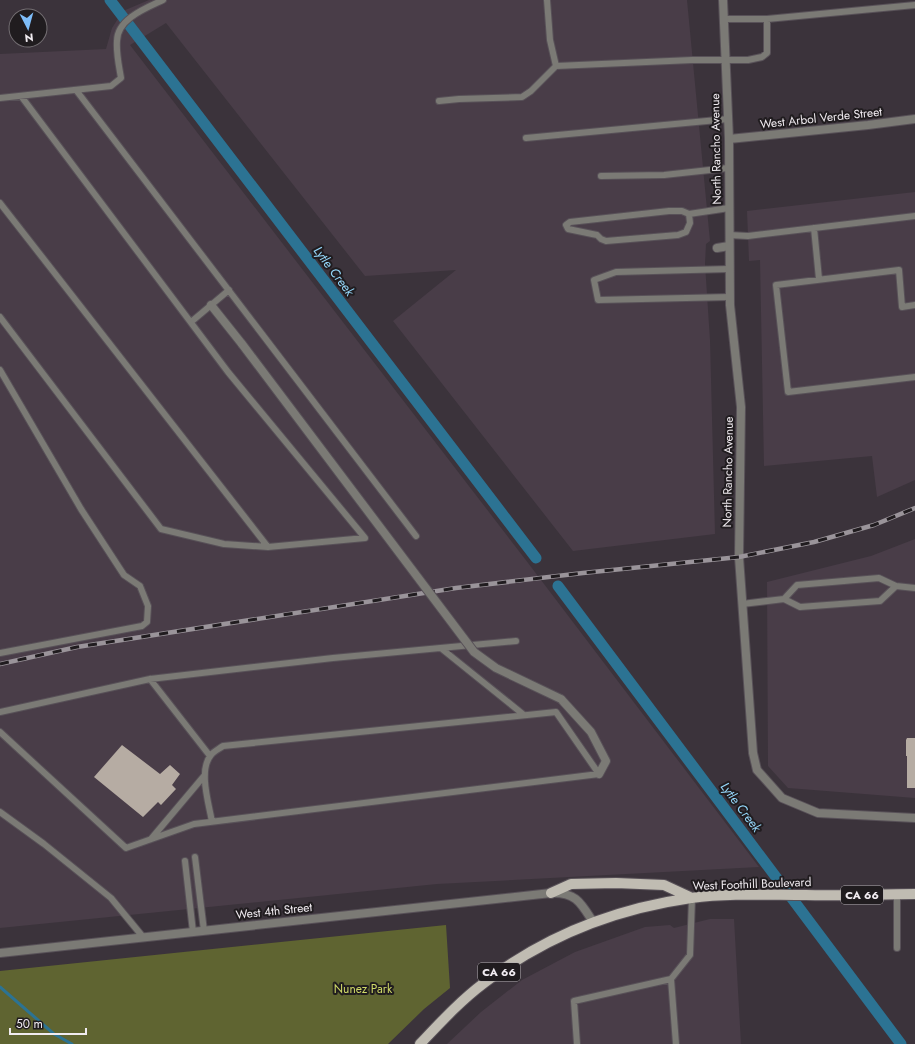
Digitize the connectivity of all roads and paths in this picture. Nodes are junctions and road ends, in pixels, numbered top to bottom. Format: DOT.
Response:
graph roads {
  1 [pos="163,0"];
  2 [pos="547,0"];
  3 [pos="723,0"];
  4 [pos="915,5"];
  5 [pos="724,19"];
  6 [pos="767,19"];
  7 [pos="726,61"];
  8 [pos="556,66"];
  9 [pos="76,90"];
  10 [pos="21,96"];
  11 [pos="0,98"];
  12 [pos="439,101"];
  13 [pos="728,119"];
  14 [pos="915,119"];
  15 [pos="526,138"];
  16 [pos="729,139"];
  17 [pos="728,168"];
  18 [pos="601,176"];
  19 [pos="0,203"];
  20 [pos="728,208"];
  21 [pos="689,214"];
  22 [pos="915,216"];
  23 [pos="814,228"];
  24 [pos="729,235"];
  25 [pos="729,246"];
  26 [pos="717,248"];
  27 [pos="729,269"];
  28 [pos="819,280"];
  29 [pos="229,290"];
  30 [pos="730,297"];
  31 [pos="211,305"];
  32 [pos="915,305"];
  33 [pos="0,317"];
  34 [pos="191,322"];
  35 [pos="0,370"];
  36 [pos="915,377"];
  37 [pos="416,536"];
  38 [pos="268,547"];
  39 [pos="896,586"];
  40 [pos="915,588"];
  41 [pos="784,599"];
  42 [pos="742,604"];
  43 [pos="516,641"];
  44 [pos="442,649"];
  45 [pos="0,653"];
  46 [pos="150,679"];
  47 [pos="0,712"];
  48 [pos="524,715"];
  49 [pos="0,732"];
  50 [pos="210,756"];
  51 [pos="599,774"];
  52 [pos="204,776"];
  53 [pos="0,812"];
  54 [pos="915,818"];
  55 [pos="212,822"];
  56 [pos="150,840"];
  57 [pos="195,857"];
  58 [pos="185,860"];
  59 [pos="551,893"];
  60 [pos="897,894"];
  61 [pos="915,894"];
  62 [pos="692,898"];
  63 [pos="593,922"];
  64 [pos="204,931"];
  65 [pos="193,932"];
  66 [pos="143,937"];
  67 [pos="897,948"];
  68 [pos="0,953"];
  69 [pos="671,979"];
  70 [pos="420,1044"];
  71 [pos="577,1044"];
  72 [pos="676,1044"];
  1 -- 9 [label="lane"];
  2 -- 8 [label="lane"];
  3 -- 5 [label="street, North Rancho Avenue"];
  4 -- 6 [label="lane"];
  5 -- 6 [label="lane"];
  5 -- 7 [label="street, North Rancho Avenue"];
  6 -- 7 [label="lane"];
  7 -- 8 [label="lane"];
  7 -- 13 [label="street, North Rancho Avenue"];
  8 -- 12 [label="lane"];
  9 -- 10 [label="lane"];
  9 -- 29 [label="lane"];
  10 -- 11 [label="lane"];
  10 -- 34 [label="lane"];
  13 -- 15 [label="lane"];
  13 -- 16 [label="street, North Rancho Avenue"];
  14 -- 16 [label="street, West Arbol Verde Street"];
  16 -- 17 [label="street, North Rancho Avenue"];
  17 -- 18 [label="lane"];
  17 -- 20 [label="street, North Rancho Avenue"];
  19 -- 38 [label="lane"];
  20 -- 21 [label="lane"];
  20 -- 24 [label="street, North Rancho Avenue"];
  21 -- 21 [label="lane"];
  22 -- 23 [label="lane"];
  23 -- 24 [label="lane"];
  23 -- 28 [label="lane"];
  24 -- 25 [label="street, North Rancho Avenue"];
  25 -- 26 [label="street"];
  25 -- 27 [label="street, North Rancho Avenue"];
  27 -- 30 [label="street, North Rancho Avenue"];
  27 -- 30 [label="lane"];
  28 -- 32 [label="lane"];
  28 -- 36 [label="lane"];
  29 -- 31 [label="lane"];
  29 -- 37 [label="lane"];
  30 -- 42 [label="street, North Rancho Avenue"];
  31 -- 34 [label="lane"];
  31 -- 51 [label="street, bridge"];
  33 -- 38 [label="lane"];
  34 -- 38 [label="lane"];
  35 -- 45 [label="lane"];
  39 -- 40 [label="lane"];
  39 -- 41 [label="lane"];
  39 -- 41 [label="lane"];
  41 -- 42 [label="lane"];
  42 -- 54 [label="street, North Rancho Avenue"];
  43 -- 44 [label="lane"];
  44 -- 46 [label="lane"];
  44 -- 48 [label="lane"];
  46 -- 47 [label="lane"];
  46 -- 50 [label="lane"];
  48 -- 50 [label="lane"];
  48 -- 51 [label="lane"];
  49 -- 56 [label="lane"];
  50 -- 52 [label="lane"];
  51 -- 55 [label="lane"];
  52 -- 55 [label="lane"];
  52 -- 56 [label="lane"];
  53 -- 66 [label="lane"];
  55 -- 56 [label="lane"];
  57 -- 64 [label="lane"];
  58 -- 65 [label="lane"];
  59 -- 62 [label="main road"];
  59 -- 63 [label="street, West 4th Street"];
  59 -- 64 [label="street, West 4th Street"];
  60 -- 61 [label="main road, West Foothill Boulevard / CA 66"];
  60 -- 62 [label="main road, West Foothill Boulevard / CA 66"];
  60 -- 67 [label="lane"];
  62 -- 63 [label="main road, West Foothill Boulevard / CA 66"];
  62 -- 69 [label="lane"];
  63 -- 70 [label="main road, CA 66"];
  64 -- 65 [label="street, West 4th Street"];
  65 -- 66 [label="street, West 4th Street"];
  66 -- 68 [label="street, West 4th Street"];
  69 -- 71 [label="lane"];
  69 -- 72 [label="lane"];
}
